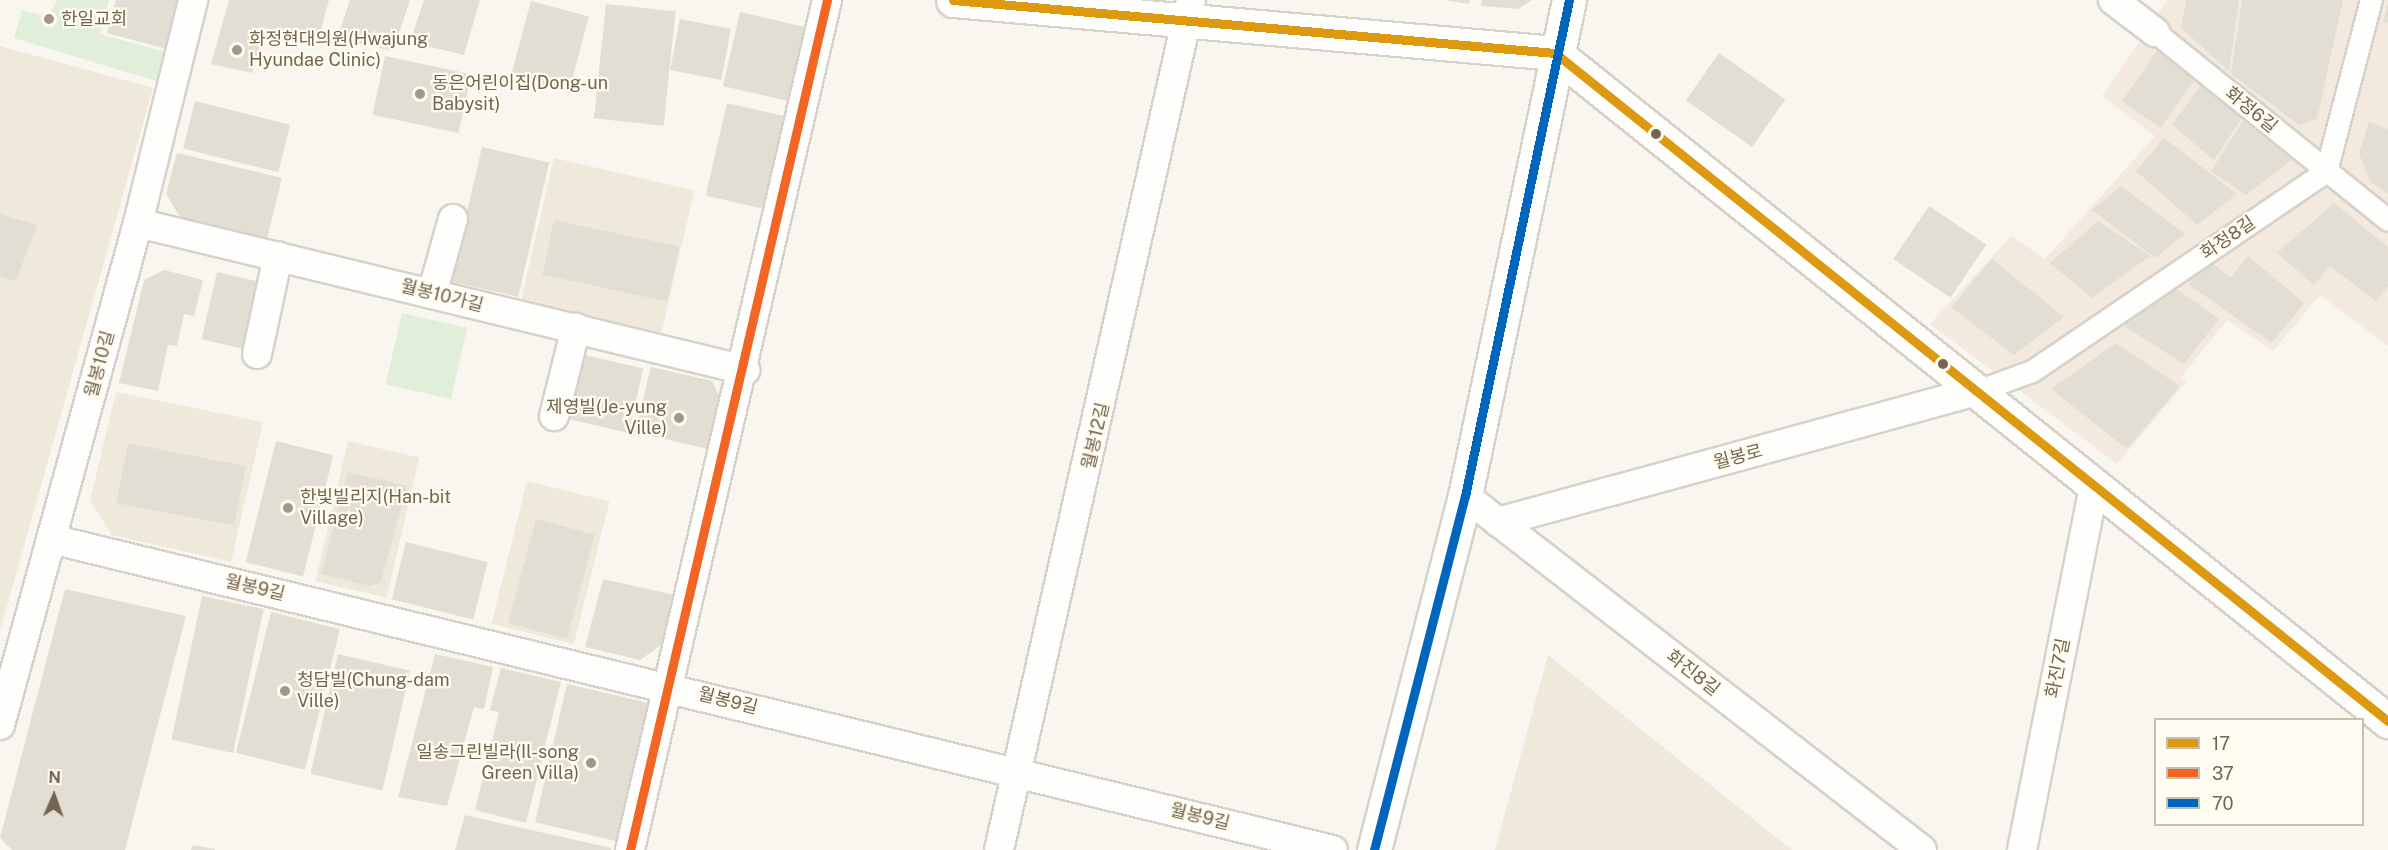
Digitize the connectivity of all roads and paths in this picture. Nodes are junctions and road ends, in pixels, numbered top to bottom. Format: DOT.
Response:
graph roads {
  1 [pos="193,0"];
  2 [pos="827,0"];
  3 [pos="953,0"];
  4 [pos="1569,0"];
  5 [pos="2113,0"];
  6 [pos="2371,0"];
  7 [pos="1189,10"];
  8 [pos="2155,32"];
  9 [pos="1555,53"];
  10 [pos="2326,171"];
  11 [pos="453,219"];
  12 [pos="2388,220"];
  13 [pos="138,223"];
  14 [pos="278,256"];
  15 [pos="432,294"];
  16 [pos="576,328"];
  17 [pos="257,354"];
  18 [pos="745,370"];
  19 [pos="1977,391"];
  20 [pos="554,416"];
  21 [pos="2094,485"];
  22 [pos="1464,496"];
  23 [pos="1498,522"];
  24 [pos="51,539"];
  25 [pos="671,687"];
  26 [pos="2388,721"];
  27 [pos="0,725"];
  28 [pos="1020,772"];
  29 [pos="630,850"];
  30 [pos="999,850"];
  31 [pos="1334,850"];
  32 [pos="1374,850"];
  33 [pos="1922,850"];
  34 [pos="2022,850"];
  1 -- 13 [label="street, 월봉10길"];
  2 -- 18 [label="street"];
  3 -- 7 [label="street"];
  4 -- 9 [label="street"];
  5 -- 8 [label="street, 화정6길"];
  6 -- 10 [label="street"];
  7 -- 9 [label="street"];
  7 -- 28 [label="street, 월봉12길"];
  8 -- 10 [label="street, 화정6길"];
  9 -- 19 [label="street"];
  9 -- 22 [label="street"];
  10 -- 12 [label="street, 화정6길"];
  10 -- 19 [label="street, 화정8길"];
  11 -- 15 [label="street"];
  13 -- 14 [label="street, 월봉10가길"];
  13 -- 24 [label="street, 월봉10길"];
  14 -- 15 [label="street, 월봉10가길"];
  14 -- 17 [label="street"];
  15 -- 16 [label="street, 월봉10가길"];
  16 -- 18 [label="street, 월봉10가길"];
  16 -- 20 [label="street"];
  18 -- 25 [label="street"];
  19 -- 21 [label="street"];
  19 -- 23 [label="street, 월봉로"];
  21 -- 26 [label="street"];
  21 -- 34 [label="street, 화진7길"];
  22 -- 23 [label="street, 화진8길"];
  22 -- 32 [label="street"];
  23 -- 33 [label="street, 화진8길"];
  24 -- 25 [label="street, 월봉9길"];
  24 -- 27 [label="street, 월봉10길"];
  25 -- 28 [label="street, 월봉9길"];
  25 -- 29 [label="street"];
  28 -- 30 [label="street, 월봉12길"];
  28 -- 31 [label="street, 월봉9길"];
}
